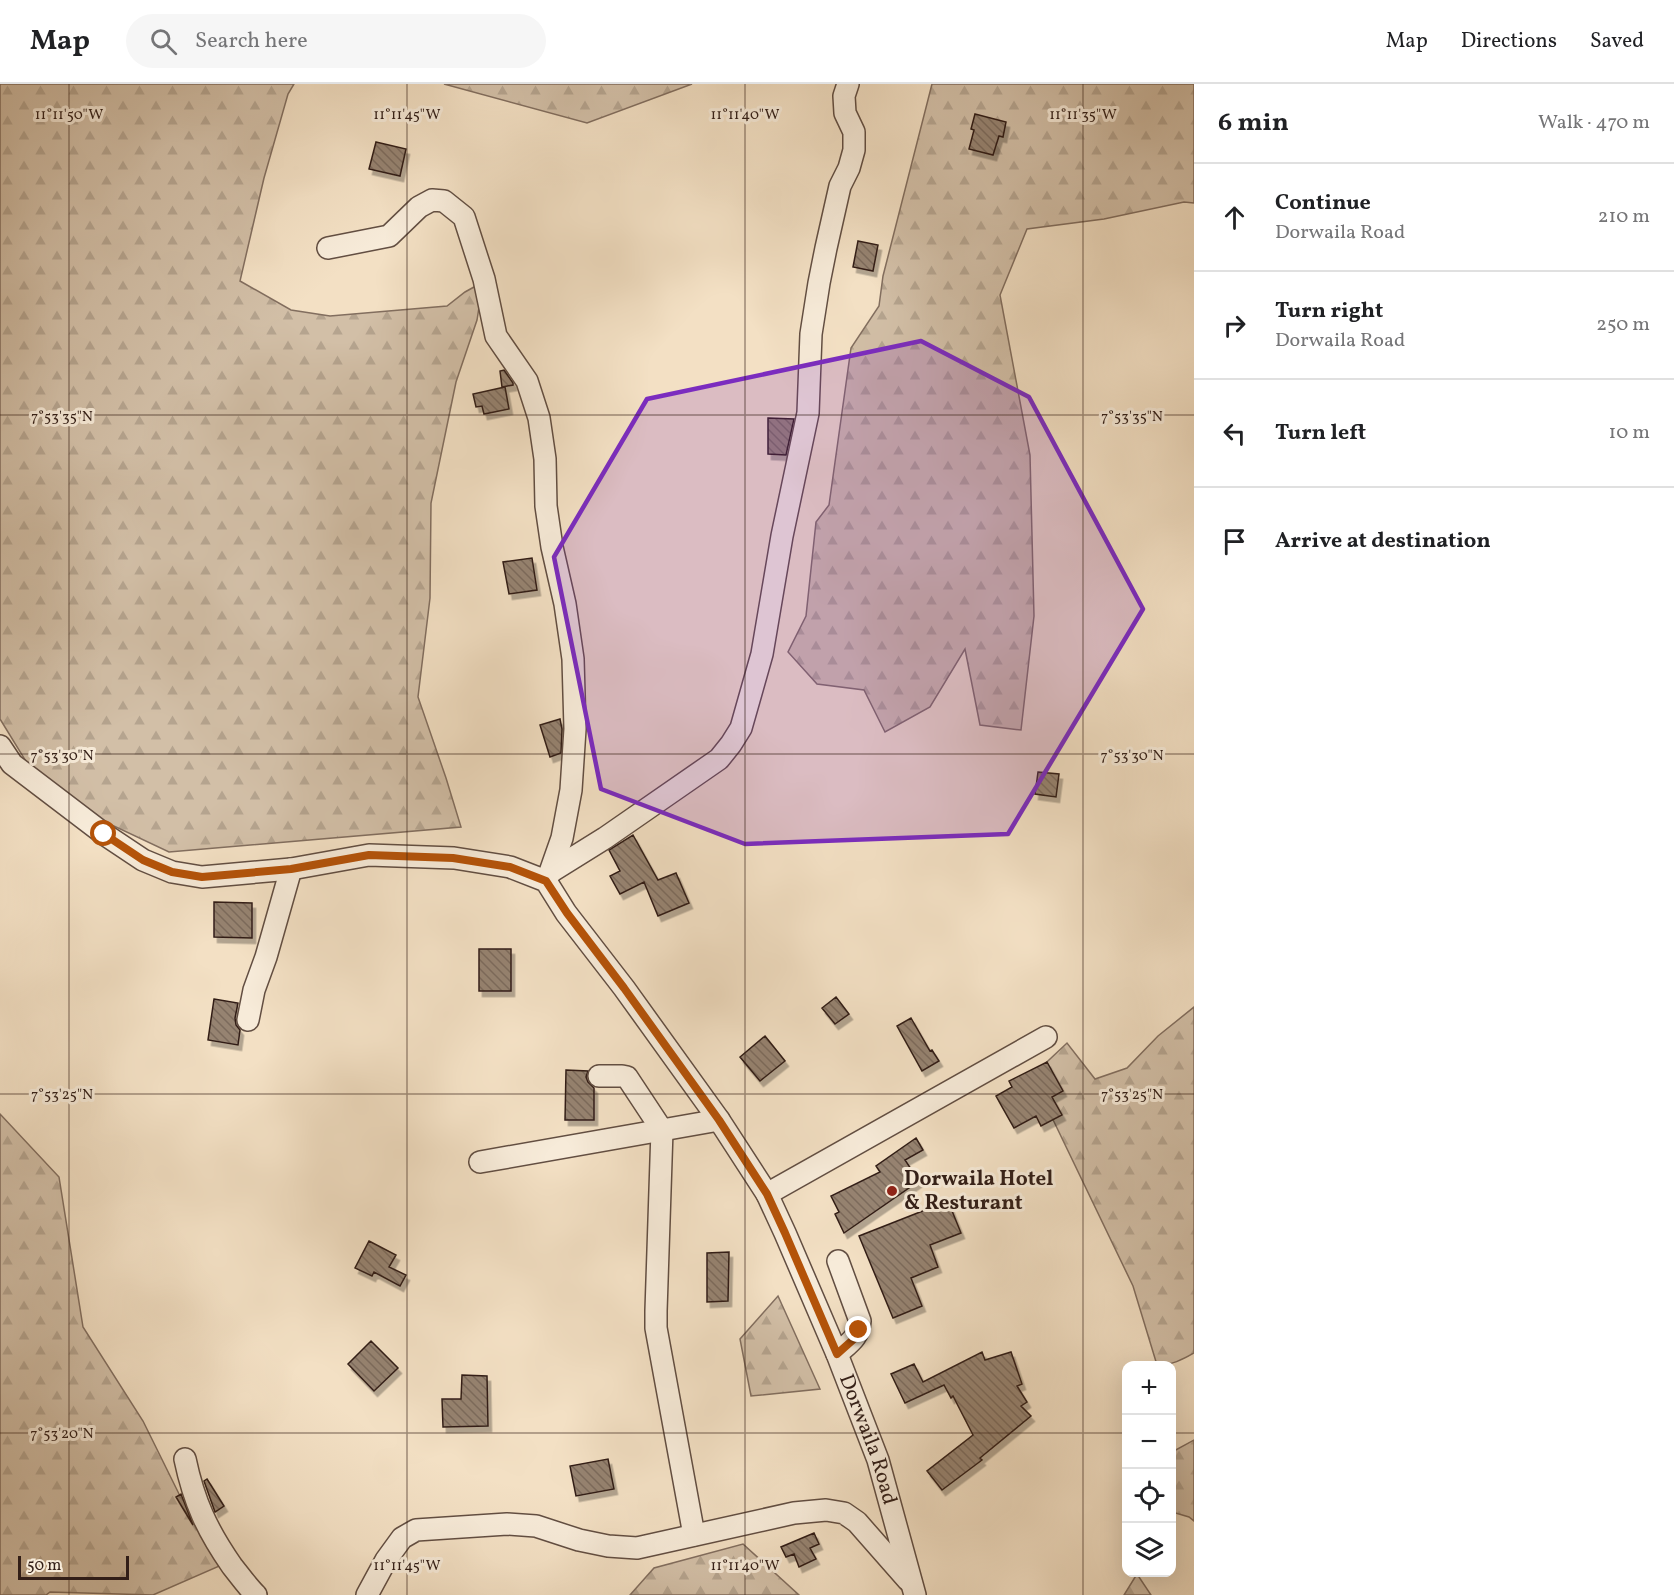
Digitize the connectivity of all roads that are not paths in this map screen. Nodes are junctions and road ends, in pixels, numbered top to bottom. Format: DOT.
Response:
graph roads {
  1 [pos="848,84"];
  2 [pos="328,248"];
  3 [pos="0,746"];
  4 [pos="291,869"];
  5 [pos="549,876"];
  6 [pos="248,1020"];
  7 [pos="1046,1037"];
  8 [pos="599,1076"];
  9 [pos="719,1120"];
  10 [pos="662,1130"];
  11 [pos="480,1162"];
  12 [pos="767,1194"];
  13 [pos="838,1262"];
  14 [pos="837,1354"];
  15 [pos="185,1459"];
  16 [pos="694,1535"];
  17 [pos="913,1589"];
  18 [pos="256,1595"];
  19 [pos="367,1595"];
  1 -- 5 [label="street"];
  2 -- 5 [label="street"];
  3 -- 4 [label="street"];
  4 -- 5 [label="street"];
  4 -- 6 [label="street"];
  5 -- 9 [label="street, Dorwaila Road"];
  7 -- 12 [label="street"];
  8 -- 10 [label="street"];
  9 -- 10 [label="street"];
  9 -- 12 [label="street, Dorwaila Road"];
  10 -- 11 [label="street"];
  10 -- 16 [label="street"];
  12 -- 14 [label="street, Dorwaila Road"];
  13 -- 14 [label="street"];
  14 -- 17 [label="street, Dorwaila Road"];
  15 -- 18 [label="street"];
  16 -- 17 [label="street"];
  16 -- 19 [label="street"];
}
